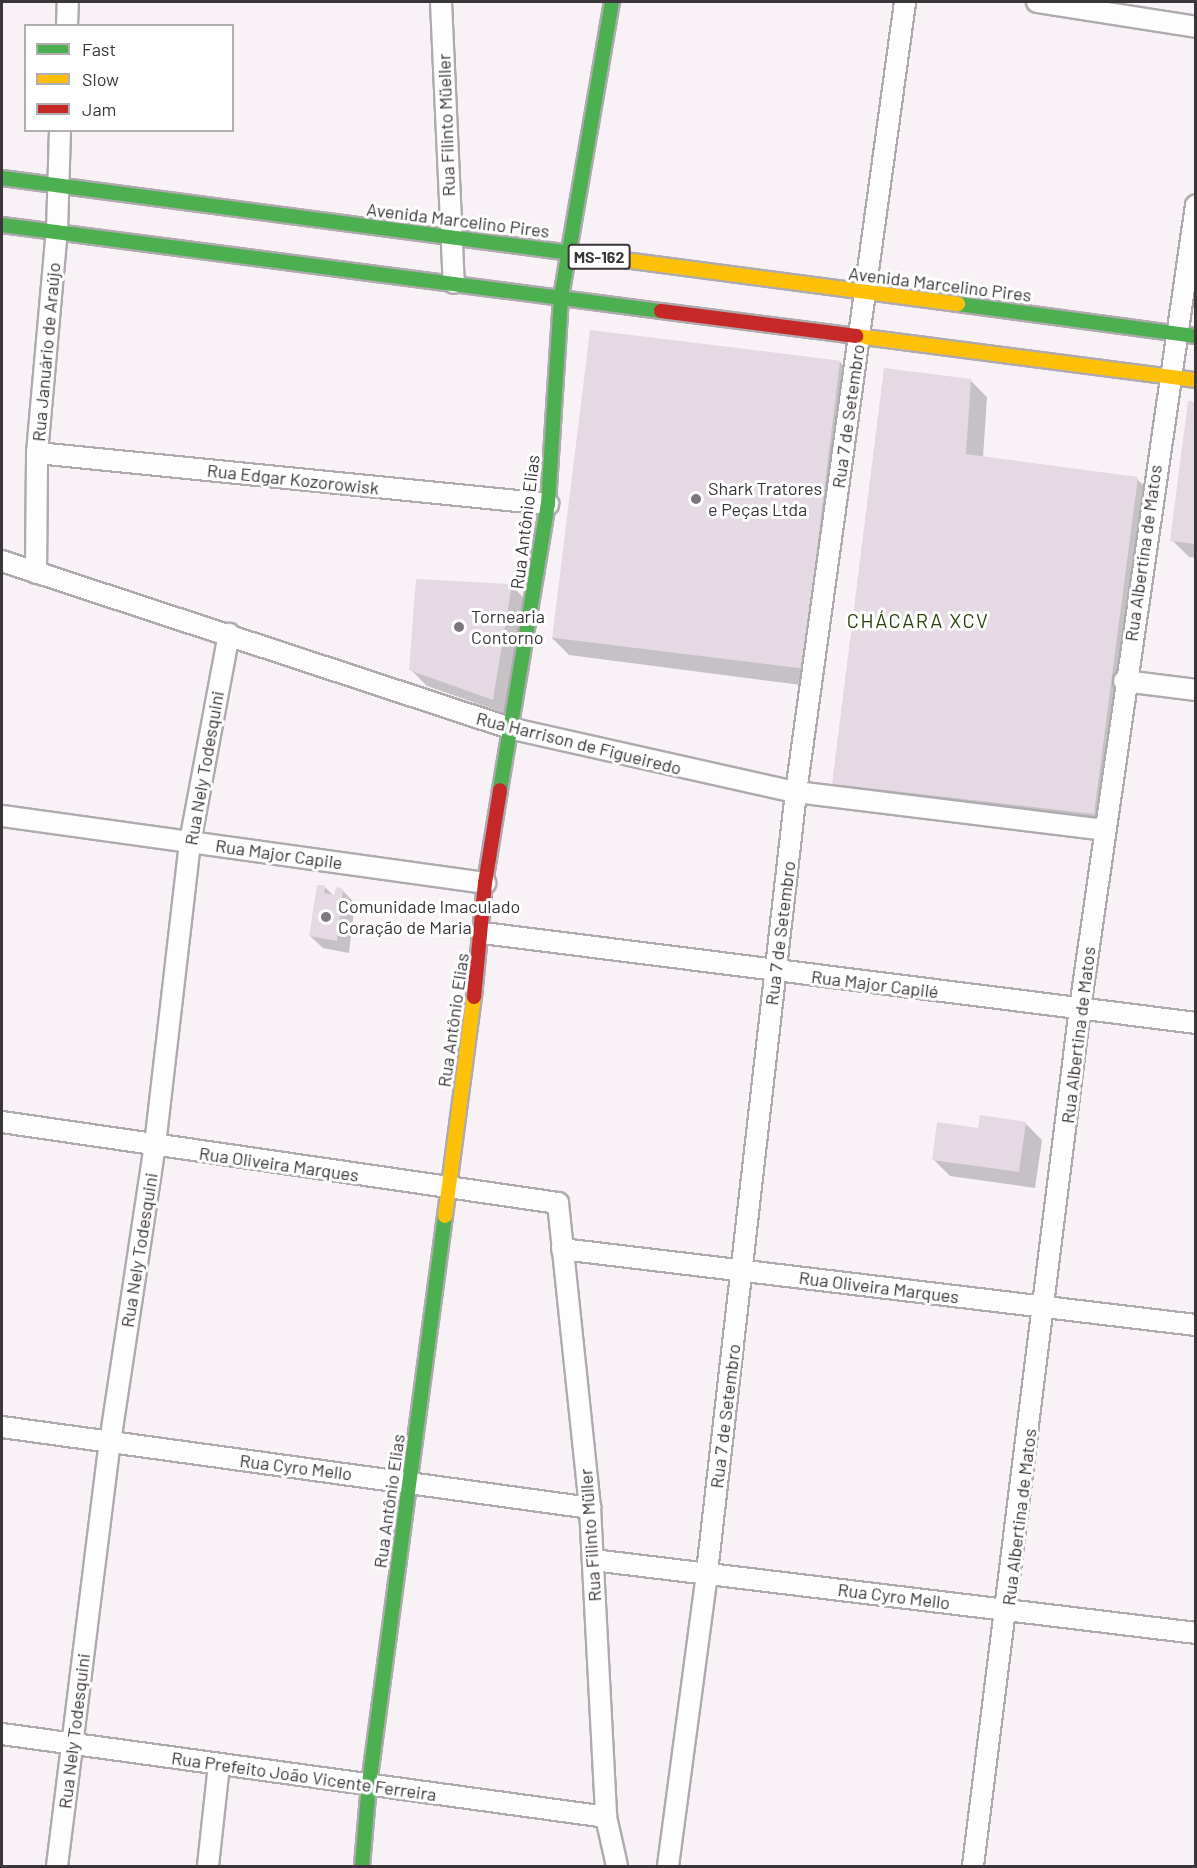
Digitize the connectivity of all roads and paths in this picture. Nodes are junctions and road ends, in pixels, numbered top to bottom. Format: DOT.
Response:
graph roads {
  1 [pos="68,2"];
  2 [pos="441,2"];
  3 [pos="612,2"];
  4 [pos="905,2"];
  5 [pos="1037,2"];
  6 [pos="67,24"];
  7 [pos="1196,27"];
  8 [pos="60,132"];
  9 [pos="2,178"];
  10 [pos="56,185"];
  11 [pos="1196,204"];
  12 [pos="2,225"];
  13 [pos="57,231"];
  14 [pos="451,237"];
  15 [pos="569,252"];
  16 [pos="454,284"];
  17 [pos="867,292"];
  18 [pos="561,297"];
  19 [pos="859,335"];
  20 [pos="1186,335"];
  21 [pos="1170,376"];
  22 [pos="1196,380"];
  23 [pos="37,453"];
  24 [pos="548,504"];
  25 [pos="2,561"];
  26 [pos="36,573"];
  27 [pos="229,634"];
  28 [pos="1125,681"];
  29 [pos="1196,690"];
  30 [pos="513,729"];
  31 [pos="796,792"];
  32 [pos="2,816"];
  33 [pos="1105,831"];
  34 [pos="190,842"];
  35 [pos="485,883"];
  36 [pos="483,933"];
  37 [pos="775,972"];
  38 [pos="1080,1008"];
  39 [pos="1196,1023"];
  40 [pos="2,1122"];
  41 [pos="156,1145"];
  42 [pos="448,1189"];
  43 [pos="558,1203"];
  44 [pos="562,1249"];
  45 [pos="742,1272"];
  46 [pos="1046,1306"];
  47 [pos="1196,1325"];
  48 [pos="2,1427"];
  49 [pos="110,1442"];
  50 [pos="410,1482"];
  51 [pos="590,1508"];
  52 [pos="593,1560"];
  53 [pos="707,1572"];
  54 [pos="1008,1611"];
  55 [pos="1196,1633"];
  56 [pos="2,1734"];
  57 [pos="72,1744"];
  58 [pos="219,1765"];
  59 [pos="369,1784"];
  60 [pos="606,1817"];
  61 [pos="57,1866"];
  62 [pos="208,1866"];
  63 [pos="362,1866"];
  64 [pos="622,1866"];
  65 [pos="668,1866"];
  66 [pos="973,1866"];
  1 -- 6 [label="street"];
  2 -- 14 [label="street, Rua Filinto Müeller"];
  3 -- 15 [label="main road, Rua Antônio Elias"];
  4 -- 17 [label="street, Rua 7 de Setembro"];
  5 -- 7 [label="street"];
  8 -- 10 [label="street, Rua Januário de Araújo"];
  9 -- 10 [label="main road, Avenida Marcelino Pires / MS-162"];
  10 -- 13 [label="street, Rua Januário de Araújo"];
  10 -- 14 [label="main road, Avenida Marcelino Pires / MS-162"];
  11 -- 20 [label="street, Rua Albertina de Matos"];
  12 -- 13 [label="main road"];
  13 -- 16 [label="main road"];
  13 -- 23 [label="street, Rua Januário de Araújo"];
  14 -- 15 [label="main road, Avenida Marcelino Pires / MS-162"];
  14 -- 16 [label="street, Rua Filinto Müeller"];
  15 -- 17 [label="main road, Avenida Marcelino Pires / MS-162"];
  15 -- 18 [label="main road, Rua Antônio Elias"];
  16 -- 18 [label="main road"];
  17 -- 19 [label="street, Rua 7 de Setembro"];
  17 -- 20 [label="main road, Avenida Marcelino Pires / MS-162"];
  18 -- 19 [label="main road"];
  18 -- 24 [label="main road, Rua Antônio Elias"];
  19 -- 21 [label="main road"];
  19 -- 31 [label="street, Rua 7 de Setembro"];
  20 -- 21 [label="street, Rua Albertina de Matos"];
  21 -- 22 [label="main road"];
  21 -- 28 [label="street, Rua Albertina de Matos"];
  23 -- 24 [label="street, Rua Edgar Kozorowisk"];
  23 -- 26 [label="street, Rua Januário de Araújo"];
  24 -- 30 [label="main road, Rua Antônio Elias"];
  25 -- 26 [label="street, Rua Harrison de Figueiredo"];
  26 -- 27 [label="street, Rua Harrison de Figueiredo"];
  27 -- 30 [label="street, Rua Harrison de Figueiredo"];
  27 -- 34 [label="street, Rua Nely Todesquini"];
  28 -- 29 [label="street"];
  28 -- 33 [label="street, Rua Albertina de Matos"];
  30 -- 31 [label="street, Rua Harrison de Figueiredo"];
  30 -- 35 [label="main road, Rua Antônio Elias"];
  31 -- 33 [label="street, Rua Harrison de Figueiredo"];
  31 -- 37 [label="street, Rua 7 de Setembro"];
  32 -- 34 [label="street, Rua Major Capile"];
  33 -- 38 [label="street, Rua Albertina de Matos"];
  34 -- 35 [label="street, Rua Major Capile"];
  34 -- 41 [label="street, Rua Nely Todesquini"];
  35 -- 36 [label="main road, Rua Antônio Elias"];
  36 -- 37 [label="street, Rua Major Capilé"];
  36 -- 42 [label="main road, Rua Antônio Elias"];
  37 -- 38 [label="street, Rua Major Capilé"];
  37 -- 45 [label="street, Rua 7 de Setembro"];
  38 -- 39 [label="street, Rua Major Capilé"];
  38 -- 46 [label="street, Rua Albertina de Matos"];
  40 -- 41 [label="street, Rua Oliveira Marques"];
  41 -- 42 [label="street, Rua Oliveira Marques"];
  41 -- 49 [label="street, Rua Nely Todesquini"];
  42 -- 43 [label="street, Rua Oliveira Marques"];
  42 -- 50 [label="main road, Rua Antônio Elias"];
  43 -- 44 [label="street, Rua Filinto Müller"];
  44 -- 45 [label="street, Rua Oliveira Marques"];
  44 -- 51 [label="street, Rua Filinto Müller"];
  45 -- 46 [label="street, Rua Oliveira Marques"];
  45 -- 53 [label="street, Rua 7 de Setembro"];
  46 -- 47 [label="street, Rua Oliveira Marques"];
  46 -- 54 [label="street, Rua Albertina de Matos"];
  48 -- 49 [label="street, Rua Cyro Mello"];
  49 -- 50 [label="street, Rua Cyro Mello"];
  49 -- 57 [label="street, Rua Nely Todesquini"];
  50 -- 51 [label="street, Rua Cyro Mello"];
  50 -- 59 [label="main road, Rua Antônio Elias"];
  51 -- 52 [label="street, Rua Filinto Müller"];
  52 -- 53 [label="street, Rua Cyro Mello"];
  52 -- 60 [label="street, Rua Filinto Müller"];
  53 -- 54 [label="street, Rua Cyro Mello"];
  53 -- 65 [label="street, Rua 7 de Setembro"];
  54 -- 55 [label="street, Rua Cyro Mello"];
  54 -- 66 [label="street, Rua Albertina de Matos"];
  56 -- 57 [label="street, Rua Prefeito João Vicente Ferreira"];
  57 -- 58 [label="street, Rua Prefeito João Vicente Ferreira"];
  57 -- 61 [label="street, Rua Nely Todesquini"];
  58 -- 59 [label="street, Rua Prefeito João Vicente Ferreira"];
  58 -- 62 [label="street"];
  59 -- 60 [label="street, Rua Prefeito João Vicente Ferreira"];
  59 -- 63 [label="main road, Rua Antônio Elias"];
  60 -- 64 [label="street, Rua Filinto Müller"];
}
